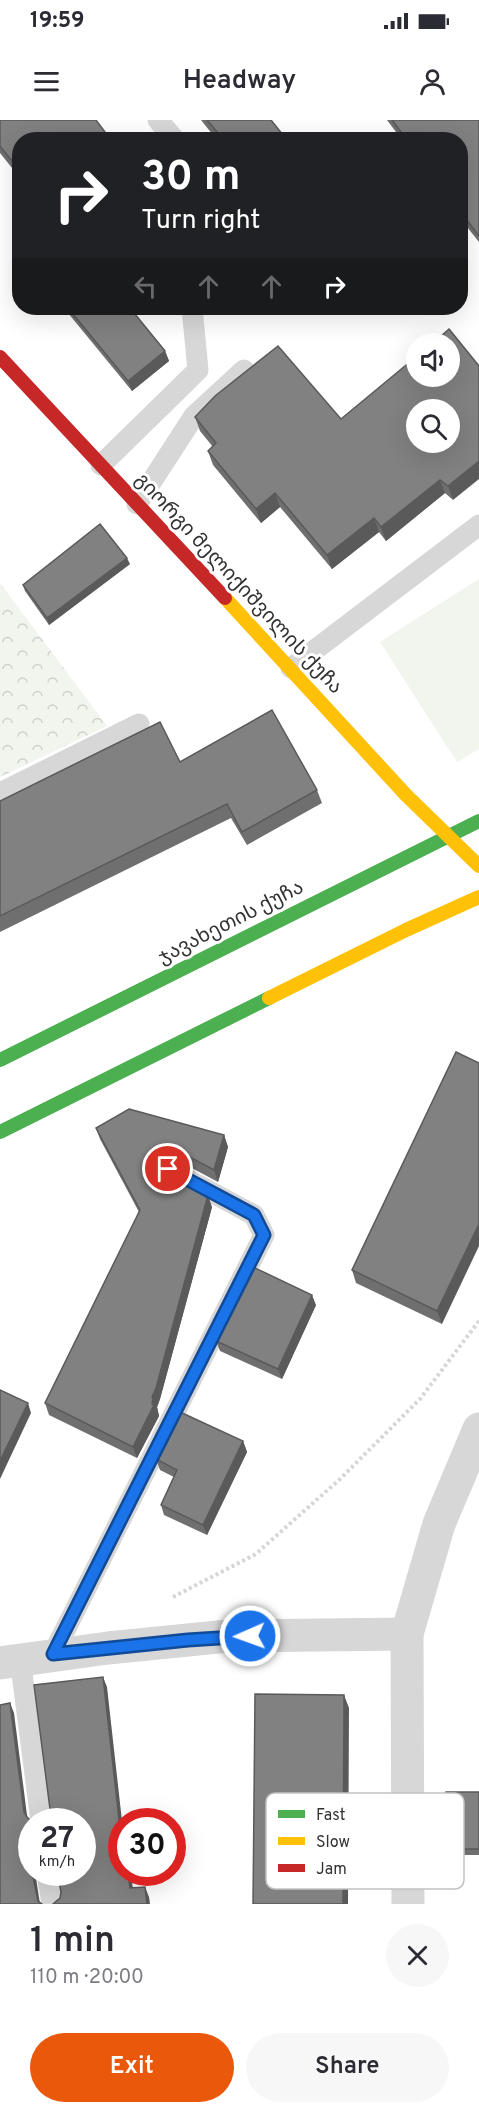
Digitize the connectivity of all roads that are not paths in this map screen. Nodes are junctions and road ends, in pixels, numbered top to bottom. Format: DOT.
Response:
graph roads {
  1 [pos="158,120"];
  2 [pos="168,132"];
  3 [pos="193,315"];
  4 [pos="0,357"];
  5 [pos="244,370"];
  6 [pos="101,465"];
  7 [pos="137,504"];
  8 [pos="479,525"];
  9 [pos="291,668"];
  10 [pos="139,724"];
  11 [pos="0,793"];
  12 [pos="479,821"];
  13 [pos="446,837"];
  14 [pos="479,866"];
  15 [pos="479,897"];
  16 [pos="0,1060"];
  17 [pos="0,1132"];
  18 [pos="168,1169"];
  19 [pos="479,1430"];
  20 [pos="407,1634"];
  21 [pos="53,1654"];
  22 [pos="10,1660"];
  23 [pos="408,1793"];
  24 [pos="38,1808"];
  25 [pos="49,1886"];
  26 [pos="408,1889"];
  27 [pos="52,1904"];
  28 [pos="408,1904"];
  1 -- 2 [label="lane"];
  3 -- 6 [label="lane"];
  4 -- 6 [label="main road, გიორგი მელიქიშვილის ქუჩა"];
  5 -- 7 [label="lane"];
  6 -- 7 [label="main road, გიორგი მელიქიშვილის ქუჩა"];
  7 -- 9 [label="main road, გიორგი მელიქიშვილის ქუჩა"];
  8 -- 9 [label="lane"];
  9 -- 13 [label="main road, გიორგი მელიქიშვილის ქუჩა"];
  10 -- 11 [label="lane"];
  12 -- 13 [label="main road, ჯავახეთის ქუჩა"];
  13 -- 14 [label="main road, გიორგი მელიქიშვილის ქუჩა"];
  13 -- 16 [label="main road, ჯავახეთის ქუჩა"];
  15 -- 17 [label="main road"];
  18 -- 21 [label="lane"];
  19 -- 20 [label="street"];
  20 -- 21 [label="street"];
  20 -- 23 [label="street"];
  21 -- 22 [label="street"];
  22 -- 24 [label="lane"];
  25 -- 27 [label="lane"];
  26 -- 28 [label="street"];
}
